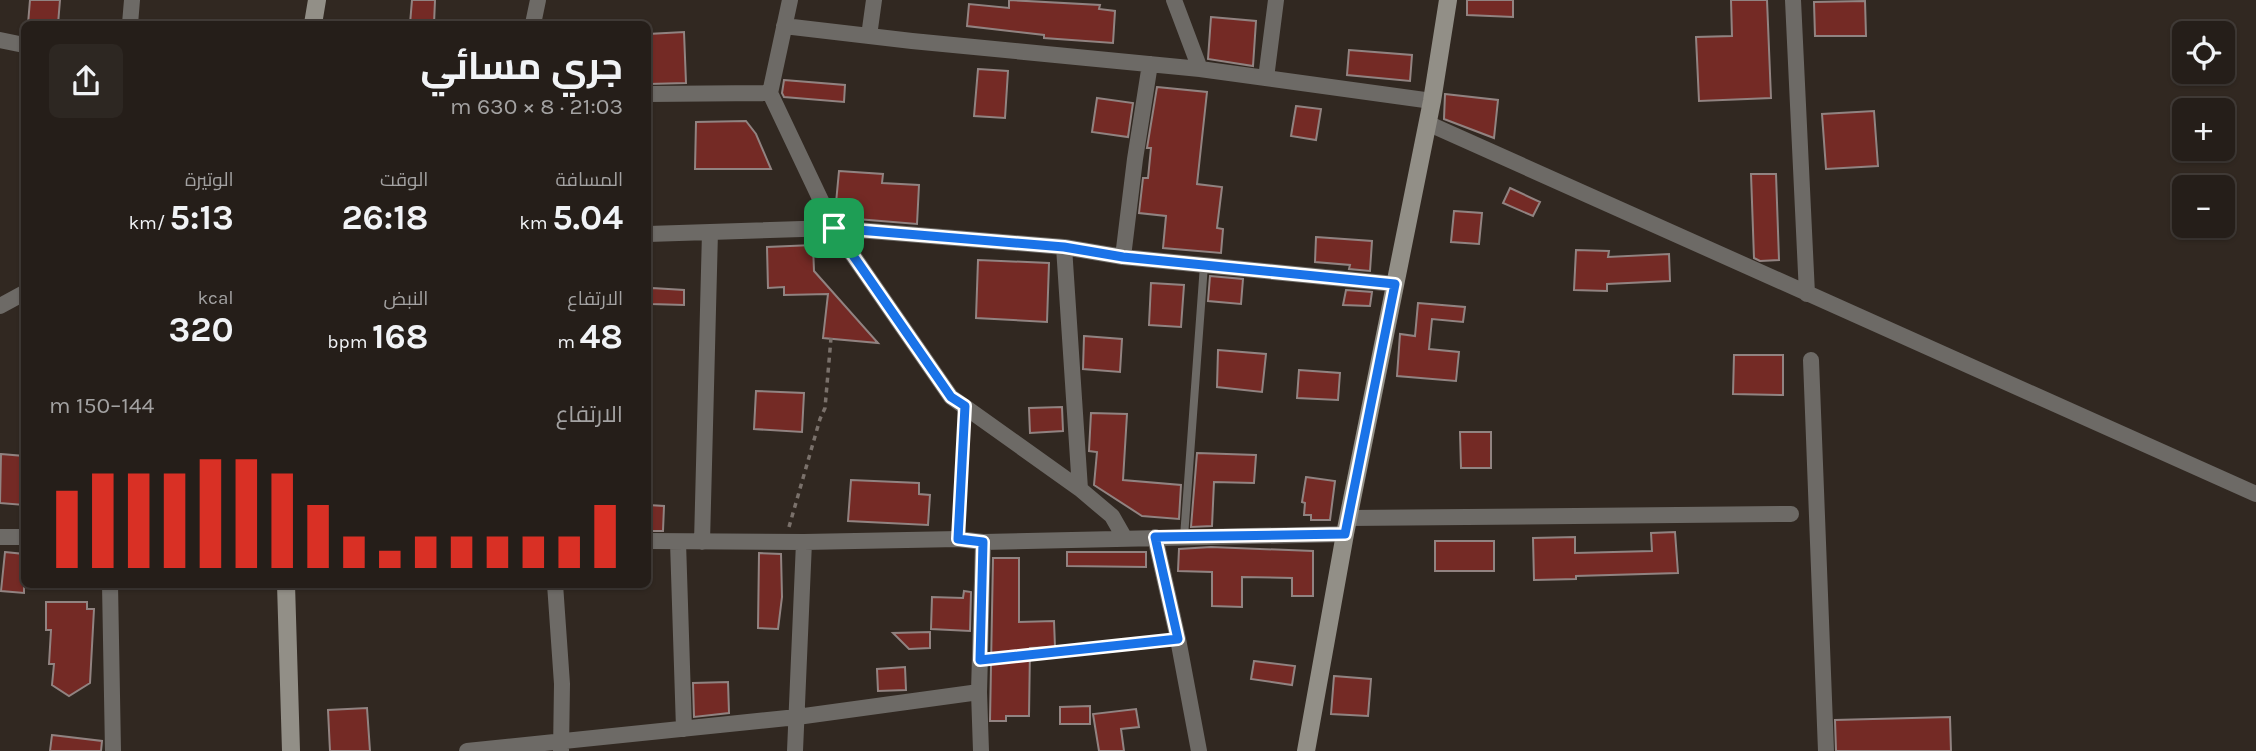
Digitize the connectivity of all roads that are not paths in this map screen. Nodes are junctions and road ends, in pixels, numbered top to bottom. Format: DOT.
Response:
graph roads {
  1 [pos="132,0"];
  2 [pos="317,0"];
  3 [pos="538,0"];
  4 [pos="790,0"];
  5 [pos="874,0"];
  6 [pos="1174,0"];
  7 [pos="1276,0"];
  8 [pos="1448,0"];
  9 [pos="1793,0"];
  10 [pos="130,21"];
  11 [pos="314,21"];
  12 [pos="534,21"];
  13 [pos="784,26"];
  14 [pos="869,36"];
  15 [pos="0,40"];
  16 [pos="21,44"];
  17 [pos="1150,64"];
  18 [pos="1200,69"];
  19 [pos="1266,78"];
  20 [pos="770,93"];
  21 [pos="651,94"];
  22 [pos="1432,101"];
  23 [pos="1427,124"];
  24 [pos="834,228"];
  25 [pos="710,232"];
  26 [pos="651,234"];
  27 [pos="1064,247"];
  28 [pos="1123,257"];
  29 [pos="1204,265"];
  30 [pos="1395,284"];
  31 [pos="1807,294"];
  32 [pos="21,295"];
  33 [pos="0,306"];
  34 [pos="1811,360"];
  35 [pos="965,406"];
  36 [pos="1080,489"];
  37 [pos="2256,494"];
  38 [pos="1791,513"];
  39 [pos="1346,526"];
  40 [pos="0,537"];
  41 [pos="21,537"];
  42 [pos="1124,537"];
  43 [pos="1155,537"];
  44 [pos="1184,537"];
  45 [pos="958,539"];
  46 [pos="651,541"];
  47 [pos="678,542"];
  48 [pos="702,542"];
  49 [pos="804,542"];
  50 [pos="983,542"];
  51 [pos="110,588"];
  52 [pos="286,588"];
  53 [pos="555,588"];
  54 [pos="979,692"];
  55 [pos="797,717"];
  56 [pos="684,729"];
  57 [pos="561,746"];
  58 [pos="113,751"];
  59 [pos="291,751"];
  60 [pos="467,751"];
  61 [pos="795,751"];
  62 [pos="981,751"];
  63 [pos="1199,751"];
  64 [pos="1306,751"];
  65 [pos="1826,751"];
  1 -- 10 [label="street"];
  2 -- 11 [label="street"];
  3 -- 12 [label="street"];
  4 -- 13 [label="street"];
  5 -- 14 [label="street"];
  6 -- 18 [label="street"];
  7 -- 19 [label="street"];
  8 -- 22 [label="street"];
  9 -- 31 [label="street"];
  13 -- 14 [label="street"];
  13 -- 20 [label="street"];
  14 -- 17 [label="street"];
  15 -- 16 [label="street"];
  17 -- 18 [label="street"];
  17 -- 28 [label="street"];
  18 -- 19 [label="street"];
  19 -- 22 [label="street"];
  20 -- 21 [label="street"];
  20 -- 24 [label="street"];
  22 -- 23 [label="street"];
  23 -- 30 [label="street"];
  23 -- 31 [label="street"];
  24 -- 25 [label="street"];
  24 -- 27 [label="street"];
  24 -- 35 [label="street"];
  25 -- 26 [label="street"];
  25 -- 48 [label="street"];
  27 -- 28 [label="street"];
  27 -- 36 [label="street"];
  28 -- 29 [label="street"];
  29 -- 30 [label="street"];
  29 -- 44 [label="lane"];
  30 -- 39 [label="street"];
  31 -- 37 [label="street"];
  32 -- 33 [label="street"];
  34 -- 65 [label="street"];
  35 -- 36 [label="street"];
  35 -- 45 [label="lane"];
  36 -- 42 [label="street"];
  38 -- 39 [label="street"];
  39 -- 44 [label="street"];
  39 -- 64 [label="street"];
  40 -- 41 [label="street"];
  42 -- 43 [label="street"];
  42 -- 50 [label="street"];
  43 -- 44 [label="street"];
  43 -- 63 [label="street"];
  45 -- 49 [label="street"];
  45 -- 50 [label="street"];
  46 -- 47 [label="street"];
  47 -- 48 [label="street"];
  47 -- 56 [label="street"];
  48 -- 49 [label="street"];
  49 -- 55 [label="street"];
  50 -- 54 [label="street"];
  51 -- 58 [label="street"];
  52 -- 59 [label="street"];
  53 -- 57 [label="street"];
  54 -- 55 [label="street"];
  54 -- 62 [label="street"];
  55 -- 56 [label="street"];
  55 -- 61 [label="street"];
  56 -- 57 [label="street"];
  57 -- 60 [label="street"];
}
